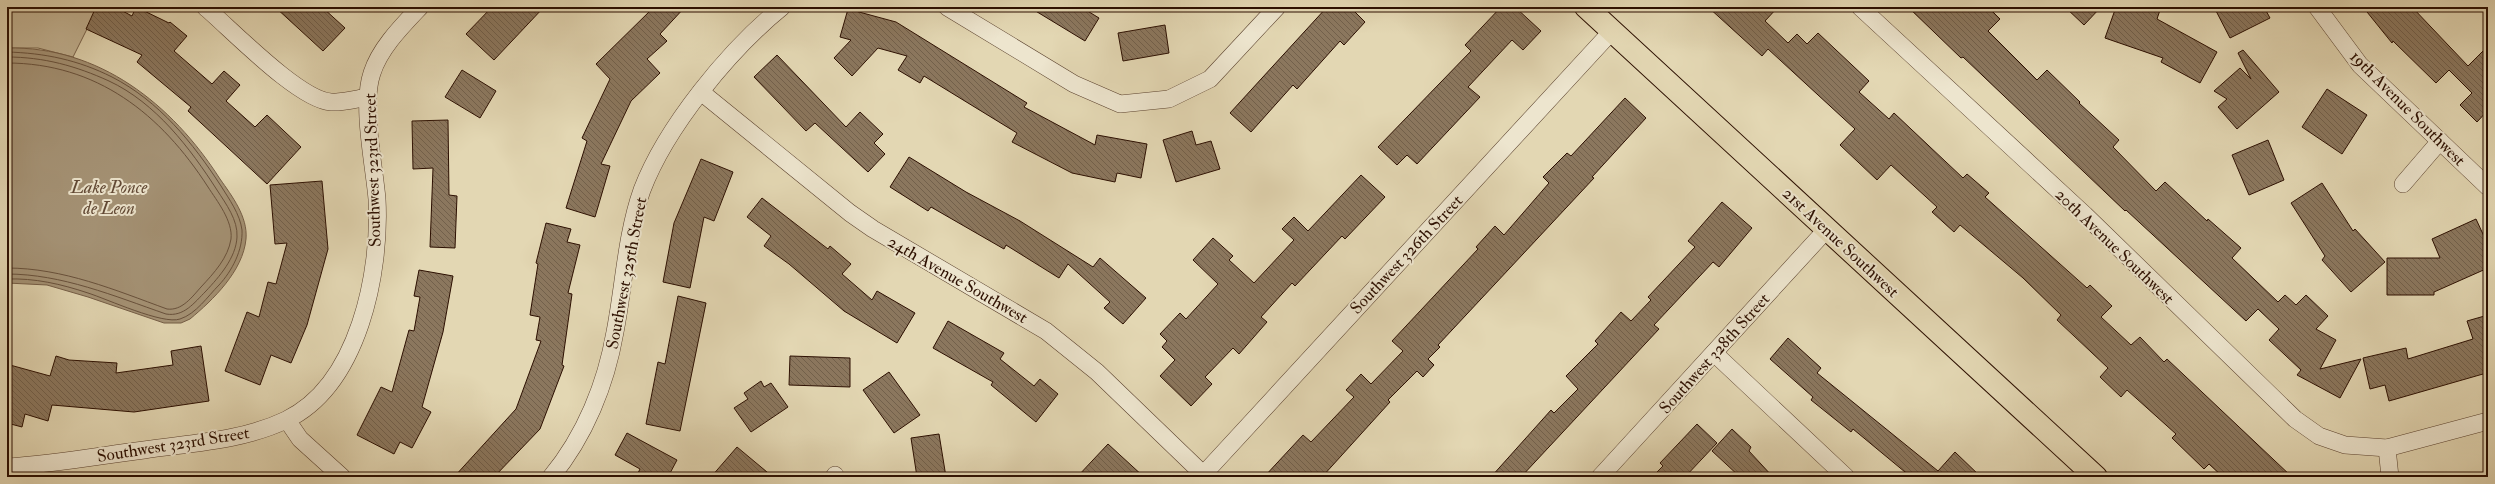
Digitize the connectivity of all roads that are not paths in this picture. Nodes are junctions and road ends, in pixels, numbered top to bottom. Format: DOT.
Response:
graph roads {
  1 [pos="205,7"];
  2 [pos="420,7"];
  3 [pos="782,7"];
  4 [pos="946,7"];
  5 [pos="1277,7"];
  6 [pos="1586,7"];
  7 [pos="1860,7"];
  8 [pos="2317,7"];
  9 [pos="1612,31"];
  10 [pos="702,92"];
  11 [pos="368,97"];
  12 [pos="2440,141"];
  13 [pos="2403,184"];
  14 [pos="2488,187"];
  15 [pos="1827,229"];
  16 [pos="1714,353"];
  17 [pos="287,420"];
  18 [pos="2488,420"];
  19 [pos="2387,448"];
  20 [pos="7,467"];
  21 [pos="1203,476"];
  22 [pos="342,477"];
  23 [pos="551,477"];
  24 [pos="1600,477"];
  25 [pos="1846,477"];
  26 [pos="2096,477"];
  27 [pos="2390,477"];
  1 -- 11 [label="street"];
  2 -- 11 [label="street, Southwest 323rd Street"];
  3 -- 10 [label="street, Southwest 325th Street"];
  4 -- 5 [label="street"];
  6 -- 9 [label="main road, 21st Avenue Southwest"];
  7 -- 19 [label="street, 20th Avenue Southwest"];
  8 -- 12 [label="street, 19th Avenue Southwest"];
  9 -- 15 [label="main road, 21st Avenue Southwest"];
  9 -- 21 [label="street, Southwest 326th Street"];
  10 -- 21 [label="street, 24th Avenue Southwest"];
  10 -- 23 [label="street, Southwest 325th Street"];
  11 -- 17 [label="street, Southwest 323rd Street"];
  12 -- 13 [label="street"];
  12 -- 14 [label="street, 19th Avenue Southwest"];
  15 -- 16 [label="street, Southwest 328th Street"];
  15 -- 26 [label="main road, 21st Avenue Southwest"];
  16 -- 24 [label="street, Southwest 328th Street"];
  16 -- 25 [label="street"];
  17 -- 20 [label="street, Southwest 323rd Street"];
  17 -- 22 [label="street"];
  18 -- 19 [label="street, 20th Avenue Southwest"];
  19 -- 27 [label="street"];
}
